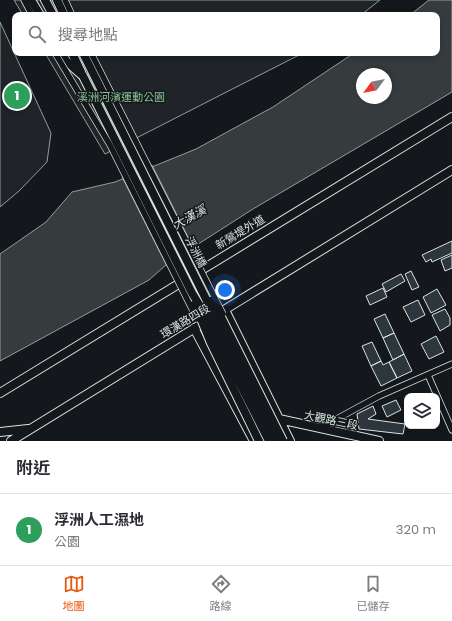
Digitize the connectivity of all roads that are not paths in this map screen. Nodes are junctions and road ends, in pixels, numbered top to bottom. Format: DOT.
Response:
graph roads {
  1 [pos="24,0"];
  2 [pos="27,0"];
  3 [pos="31,0"];
  4 [pos="45,0"];
  5 [pos="57,0"];
  6 [pos="65,0"];
  7 [pos="30,12"];
  8 [pos="33,12"];
  9 [pos="38,12"];
  10 [pos="51,12"];
  11 [pos="63,12"];
  12 [pos="71,12"];
  13 [pos="57,56"];
  14 [pos="64,56"];
  15 [pos="73,56"];
  16 [pos="85,56"];
  17 [pos="93,56"];
  18 [pos="83,76"];
  19 [pos="452,117"];
  20 [pos="452,170"];
  21 [pos="202,288"];
  22 [pos="192,293"];
  23 [pos="225,310"];
  24 [pos="194,328"];
  25 [pos="211,343"];
  26 [pos="247,355"];
  27 [pos="452,364"];
  28 [pos="219,372"];
  29 [pos="428,375"];
  30 [pos="0,393"];
  31 [pos="279,419"];
  32 [pos="31,428"];
  33 [pos="320,428"];
  34 [pos="452,430"];
  35 [pos="0,432"];
  36 [pos="367,440"];
  37 [pos="11,441"];
  38 [pos="254,441"];
  39 [pos="259,441"];
  40 [pos="269,441"];
  41 [pos="277,441"];
  42 [pos="289,441"];
  43 [pos="380,441"];
  1 -- 7 [label="street"];
  2 -- 8 [label="street"];
  3 -- 9 [label="street"];
  4 -- 10 [label="street"];
  5 -- 11 [label="street"];
  6 -- 12 [label="street"];
  13 -- 25 [label="street, bridge"];
  14 -- 18 [label="street, 浮洲橋"];
  15 -- 18 [label="street, 浮洲橋"];
  16 -- 21 [label="street, 浮洲橋, bridge"];
  17 -- 42 [label="street, bridge"];
  18 -- 22 [label="street, 浮洲橋, bridge"];
  19 -- 30 [label="street, 新鶯堤外道"];
  20 -- 23 [label="street, 環漢路四段"];
  21 -- 41 [label="street, 浮洲橋, bridge"];
  21 -- 42 [label="street, bridge"];
  22 -- 25 [label="street, bridge"];
  22 -- 40 [label="street, 浮洲橋, bridge"];
  23 -- 24 [label="street, 環漢路四段"];
  23 -- 26 [label="street"];
  24 -- 28 [label="street"];
  24 -- 32 [label="street, 環漢路四段"];
  25 -- 39 [label="street, bridge"];
  26 -- 28 [label="street"];
  26 -- 31 [label="street"];
  27 -- 29 [label="street"];
  28 -- 38 [label="street"];
  29 -- 33 [label="street"];
  29 -- 34 [label="street"];
  31 -- 33 [label="street, 大觀路三段"];
  31 -- 42 [label="street"];
  32 -- 35 [label="street"];
  32 -- 37 [label="street, 環漢路四段"];
  33 -- 36 [label="street, 大觀路三段"];
  36 -- 43 [label="street, 大觀路三段"];
  38 -- 42 [label="street"];
}
